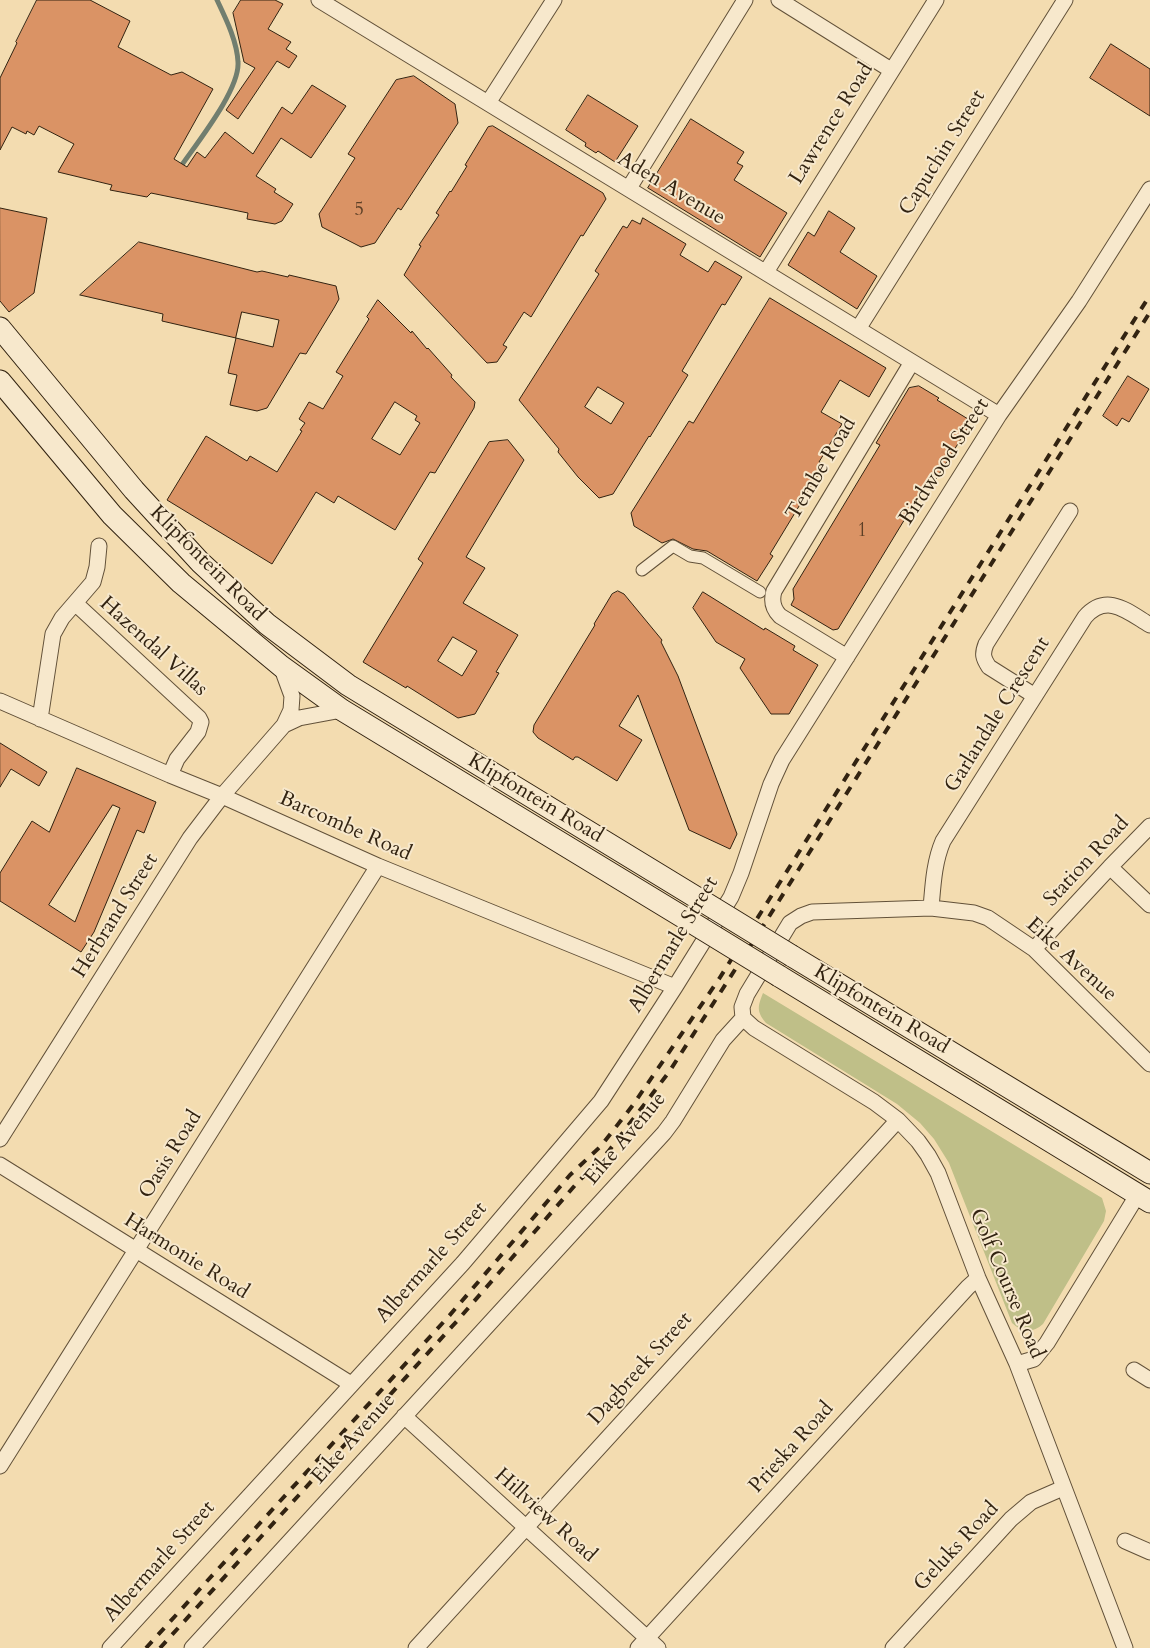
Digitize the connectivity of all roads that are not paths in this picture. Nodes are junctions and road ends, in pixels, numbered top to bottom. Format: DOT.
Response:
graph roads {
  1 [pos="319,0"];
  2 [pos="554,0"];
  3 [pos="745,0"];
  4 [pos="779,0"];
  5 [pos="936,0"];
  6 [pos="1065,0"];
  7 [pos="891,70"];
  8 [pos="488,103"];
  9 [pos="629,188"];
  10 [pos="1150,189"];
  11 [pos="766,272"];
  12 [pos="0,328"];
  13 [pos="858,328"];
  14 [pos="912,362"];
  15 [pos="0,381"];
  16 [pos="999,416"];
  17 [pos="1070,511"];
  18 [pos="99,546"];
  19 [pos="642,570"];
  20 [pos="766,596"];
  21 [pos="75,604"];
  22 [pos="1150,625"];
  23 [pos="847,656"];
  24 [pos="281,666"];
  25 [pos="1034,696"];
  26 [pos="0,702"];
  27 [pos="342,710"];
  28 [pos="40,719"];
  29 [pos="284,725"];
  30 [pos="170,775"];
  31 [pos="222,796"];
  32 [pos="1150,826"];
  33 [pos="378,866"];
  34 [pos="1110,867"];
  35 [pos="741,873"];
  36 [pos="1150,905"];
  37 [pos="931,908"];
  38 [pos="1034,949"];
  39 [pos="675,987"];
  40 [pos="743,1018"];
  41 [pos="1150,1064"];
  42 [pos="898,1120"];
  43 [pos="0,1139"];
  44 [pos="0,1165"];
  45 [pos="1150,1173"];
  46 [pos="1144,1198"];
  47 [pos="136,1251"];
  48 [pos="978,1278"];
  49 [pos="1017,1364"];
  50 [pos="1134,1370"];
  51 [pos="1150,1380"];
  52 [pos="351,1384"];
  53 [pos="404,1416"];
  54 [pos="0,1466"];
  55 [pos="1063,1488"];
  56 [pos="526,1528"];
  57 [pos="1125,1541"];
  58 [pos="1150,1552"];
  59 [pos="648,1645"];
  60 [pos="110,1648"];
  61 [pos="192,1648"];
  62 [pos="416,1648"];
  63 [pos="893,1648"];
  64 [pos="1125,1648"];
  1 -- 8 [label="street, Aden Avenue"];
  2 -- 8 [label="street"];
  3 -- 9 [label="street"];
  4 -- 7 [label="street"];
  5 -- 7 [label="street, Lawrence Road"];
  6 -- 13 [label="street, Capuchin Street"];
  7 -- 11 [label="street, Lawrence Road"];
  8 -- 9 [label="street, Aden Avenue"];
  9 -- 11 [label="street, Aden Avenue"];
  10 -- 16 [label="street, Birdwood Street"];
  11 -- 13 [label="street, Aden Avenue"];
  12 -- 45 [label="main road, Klipfontein Road, bridge"];
  13 -- 14 [label="street, Aden Avenue"];
  14 -- 16 [label="street, Aden Avenue"];
  14 -- 20 [label="street, Tembe Road"];
  15 -- 24 [label="main road, Klipfontein Road"];
  16 -- 23 [label="street, Birdwood Street"];
  17 -- 25 [label="street"];
  18 -- 21 [label="street, Hazendal Villas"];
  19 -- 20 [label="street"];
  20 -- 23 [label="street"];
  21 -- 28 [label="street, Hazendal Villas"];
  21 -- 30 [label="street, Hazendal Villas"];
  22 -- 25 [label="street, Garlandale Crescent"];
  23 -- 35 [label="street, Birdwood Street"];
  24 -- 27 [label="main road, Klipfontein Road"];
  24 -- 29 [label="street, Herbrand Street"];
  25 -- 37 [label="street, Garlandale Crescent"];
  26 -- 28 [label="street, Barcombe Road"];
  27 -- 29 [label="street, Herbrand Street"];
  27 -- 46 [label="main road, Klipfontein Road, bridge"];
  28 -- 30 [label="street, Barcombe Road"];
  29 -- 31 [label="street, Herbrand Street"];
  30 -- 31 [label="street, Barcombe Road"];
  31 -- 33 [label="street, Barcombe Road"];
  31 -- 43 [label="street, Herbrand Street"];
  32 -- 34 [label="street, Station Road"];
  33 -- 39 [label="street, Barcombe Road"];
  33 -- 47 [label="street, Oasis Road"];
  34 -- 36 [label="street"];
  34 -- 38 [label="street, Station Road"];
  35 -- 39 [label="street, Albermarle Street"];
  37 -- 38 [label="street, Eike Avenue"];
  37 -- 40 [label="street, Eike Avenue"];
  38 -- 41 [label="street, Eike Avenue"];
  39 -- 52 [label="street, Albermarle Street"];
  40 -- 42 [label="street, Golf Course Road"];
  40 -- 53 [label="street, Eike Avenue"];
  42 -- 48 [label="street, Golf Course Road"];
  42 -- 56 [label="street, Dagbreek Street"];
  44 -- 47 [label="street, Harmonie Road"];
  46 -- 49 [label="street"];
  47 -- 52 [label="street, Harmonie Road"];
  47 -- 54 [label="street, Oasis Road"];
  48 -- 49 [label="street, Golf Course Road"];
  48 -- 59 [label="street, Prieska Road"];
  49 -- 55 [label="street, Golf Course Road"];
  50 -- 51 [label="street"];
  52 -- 60 [label="street, Albermarle Street"];
  53 -- 56 [label="street, Hillview Road"];
  53 -- 61 [label="street, Eike Avenue"];
  55 -- 63 [label="street, Geluks Road"];
  55 -- 64 [label="street, Golf Course Road"];
  56 -- 59 [label="street, Hillview Road"];
  56 -- 62 [label="street, Dagbreek Street"];
  57 -- 58 [label="street"];
}
